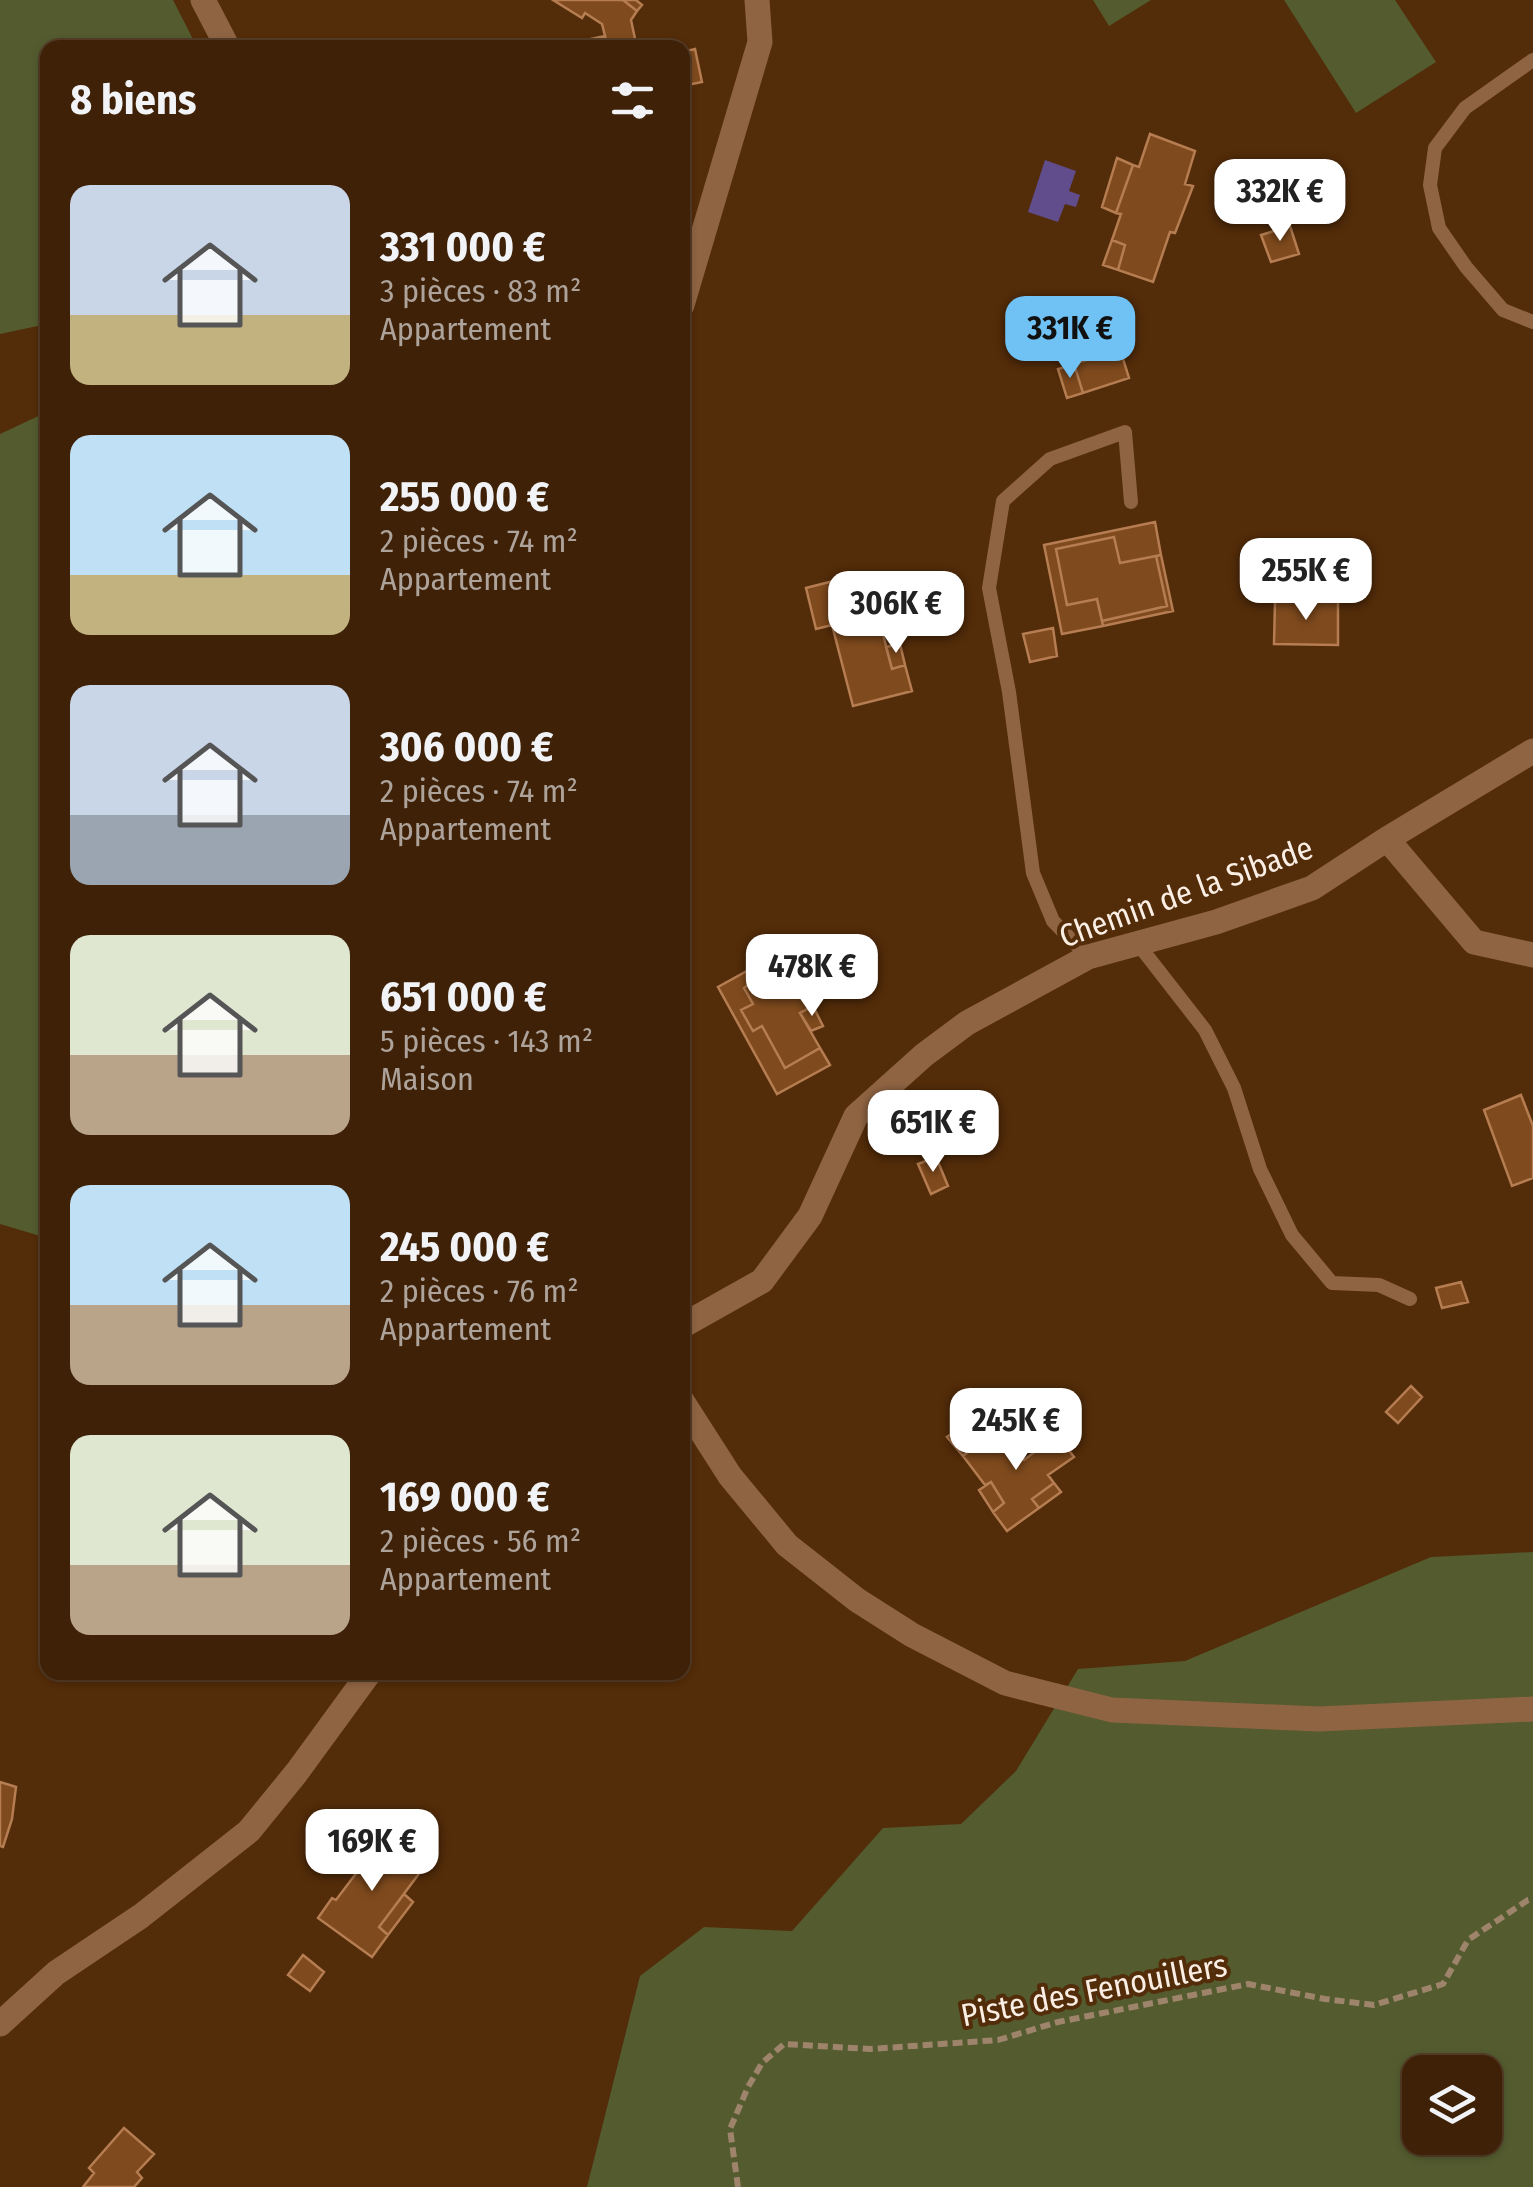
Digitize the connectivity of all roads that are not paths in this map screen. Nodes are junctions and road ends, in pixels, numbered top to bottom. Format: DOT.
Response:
graph roads {
  1 [pos="204,0"];
  2 [pos="757,0"];
  3 [pos="224,40"];
  4 [pos="1533,60"];
  5 [pos="690,278"];
  6 [pos="1533,322"];
  7 [pos="1131,502"];
  8 [pos="1533,751"];
  9 [pos="1387,839"];
  10 [pos="1138,944"];
  11 [pos="1533,955"];
  12 [pos="1088,957"];
  13 [pos="1410,1299"];
  14 [pos="690,1322"];
  15 [pos="690,1414"];
  16 [pos="364,1680"];
  17 [pos="1533,1710"];
  18 [pos="0,2024"];
  1 -- 3 [label="street"];
  2 -- 5 [label="street"];
  4 -- 6 [label="lane"];
  7 -- 12 [label="lane"];
  8 -- 9 [label="street, Chemin de la Sibade"];
  9 -- 10 [label="street, Chemin de la Sibade"];
  9 -- 11 [label="street"];
  10 -- 12 [label="street, Chemin de la Sibade"];
  10 -- 13 [label="lane"];
  12 -- 14 [label="street, Chemin de la Sibade"];
  15 -- 17 [label="street"];
  16 -- 18 [label="street"];
}
